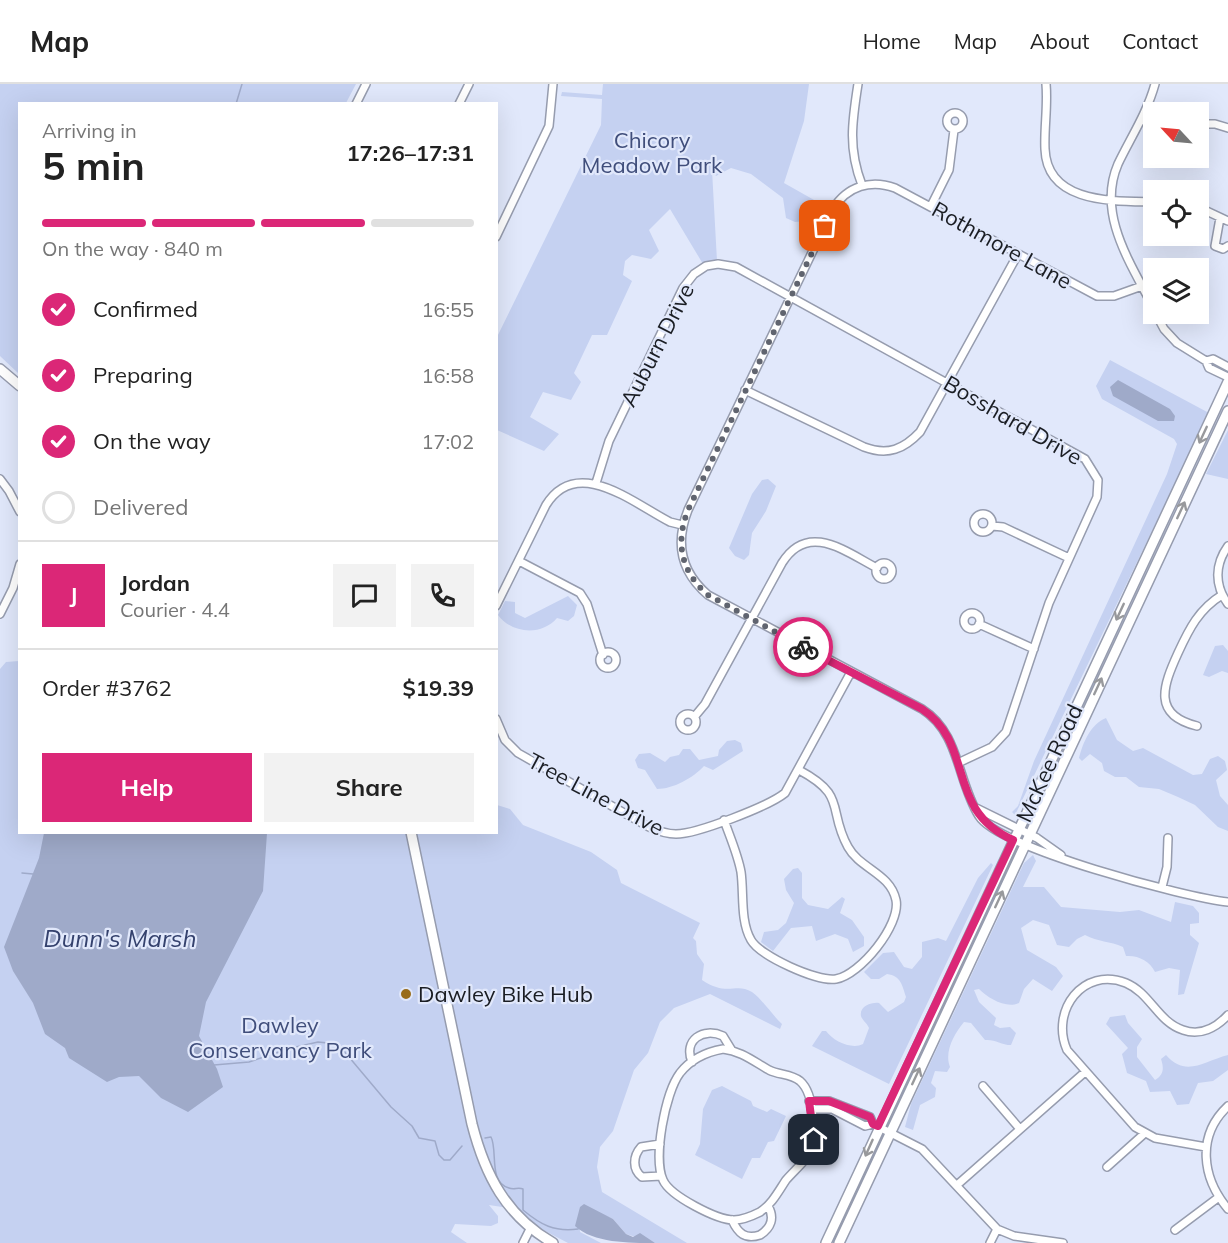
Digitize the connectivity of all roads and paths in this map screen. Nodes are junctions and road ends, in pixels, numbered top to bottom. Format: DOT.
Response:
graph roads {
  1 [pos="366,84"];
  2 [pos="469,84"];
  3 [pos="553,84"];
  4 [pos="858,84"];
  5 [pos="1046,84"];
  6 [pos="1155,84"];
  7 [pos="357,102"];
  8 [pos="460,102"];
  9 [pos="1142,120"];
  10 [pos="1209,124"];
  11 [pos="1228,128"];
  12 [pos="954,130"];
  13 [pos="862,185"];
  14 [pos="1111,201"];
  15 [pos="1143,202"];
  16 [pos="931,206"];
  17 [pos="1209,212"];
  18 [pos="1220,218"];
  19 [pos="1228,221"];
  20 [pos="498,233"];
  21 [pos="1228,246"];
  22 [pos="1018,254"];
  23 [pos="1142,286"];
  24 [pos="791,296"];
  25 [pos="1161,324"];
  26 [pos="1206,361"];
  27 [pos="1228,367"];
  28 [pos="0,369"];
  29 [pos="1228,377"];
  30 [pos="947,382"];
  31 [pos="1228,382"];
  32 [pos="18,384"];
  33 [pos="745,390"];
  34 [pos="1228,411"];
  35 [pos="0,479"];
  36 [pos="596,483"];
  37 [pos="18,508"];
  38 [pos="682,525"];
  39 [pos="992,526"];
  40 [pos="1228,546"];
  41 [pos="1069,558"];
  42 [pos="519,561"];
  43 [pos="877,568"];
  44 [pos="18,571"];
  45 [pos="1222,595"];
  46 [pos="498,602"];
  47 [pos="1228,604"];
  48 [pos="0,614"];
  49 [pos="752,619"];
  50 [pos="979,624"];
  51 [pos="1034,649"];
  52 [pos="603,655"];
  53 [pos="851,672"];
  54 [pos="695,716"];
  55 [pos="498,723"];
  56 [pos="1197,726"];
  57 [pos="958,763"];
  58 [pos="799,770"];
  59 [pos="974,807"];
  60 [pos="724,820"];
  61 [pos="1018,829"];
  62 [pos="411,834"];
  63 [pos="1029,834"];
  64 [pos="1168,838"];
  65 [pos="1013,840"];
  66 [pos="1024,845"];
  67 [pos="1065,857"];
  68 [pos="1162,887"];
  69 [pos="1228,902"];
  70 [pos="1228,1015"];
  71 [pos="730,1049"];
  72 [pos="692,1062"];
  73 [pos="1085,1072"];
  74 [pos="983,1086"];
  75 [pos="810,1105"];
  76 [pos="1228,1106"];
  77 [pos="881,1128"];
  78 [pos="1020,1129"];
  79 [pos="1144,1133"];
  80 [pos="660,1144"];
  81 [pos="1206,1147"];
  82 [pos="1107,1167"];
  83 [pos="661,1176"];
  84 [pos="957,1185"];
  85 [pos="1219,1197"];
  86 [pos="768,1206"];
  87 [pos="1228,1209"];
  88 [pos="732,1220"];
  89 [pos="530,1229"];
  90 [pos="997,1229"];
  91 [pos="1175,1230"];
  92 [pos="523,1243"];
  93 [pos="553,1243"];
  94 [pos="826,1243"];
  95 [pos="839,1243"];
  96 [pos="990,1243"];
  97 [pos="1063,1243"];
  1 -- 7 [label="street"];
  2 -- 8 [label="street"];
  3 -- 20 [label="street"];
  4 -- 13 [label="street"];
  5 -- 14 [label="street"];
  6 -- 9 [label="street"];
  9 -- 14 [label="street"];
  10 -- 11 [label="street"];
  12 -- 16 [label="street"];
  13 -- 16 [label="street, Rothmore Lane"];
  13 -- 24 [label="street"];
  14 -- 15 [label="street"];
  14 -- 23 [label="street"];
  16 -- 22 [label="street, Rothmore Lane"];
  17 -- 18 [label="street"];
  18 -- 19 [label="street"];
  18 -- 21 [label="street"];
  22 -- 23 [label="street, Rothmore Lane"];
  22 -- 30 [label="street"];
  24 -- 30 [label="street, Bosshard Drive"];
  24 -- 33 [label="street"];
  24 -- 36 [label="street, Auburn Drive"];
  25 -- 26 [label="street"];
  26 -- 27 [label="street"];
  26 -- 29 [label="street"];
  28 -- 32 [label="main road"];
  30 -- 33 [label="street"];
  30 -- 41 [label="street, Bosshard Drive"];
  31 -- 61 [label="main road, McKee Road, one-way"];
  33 -- 38 [label="street"];
  63 -- 34 [label="main road, McKee Road, one-way"];
  35 -- 37 [label="street"];
  36 -- 38 [label="street"];
  36 -- 42 [label="street"];
  38 -- 49 [label="street"];
  39 -- 41 [label="street"];
  40 -- 45 [label="street"];
  41 -- 51 [label="street, Bosshard Drive"];
  42 -- 46 [label="street"];
  42 -- 52 [label="street"];
  43 -- 49 [label="street"];
  44 -- 48 [label="street"];
  45 -- 47 [label="street"];
  45 -- 56 [label="street"];
  49 -- 53 [label="street"];
  49 -- 54 [label="street"];
  50 -- 51 [label="street"];
  51 -- 57 [label="street, Bosshard Drive"];
  53 -- 57 [label="street"];
  53 -- 58 [label="street, Tree Line Drive"];
  55 -- 60 [label="street, Tree Line Drive"];
  57 -- 59 [label="street"];
  58 -- 60 [label="street, Tree Line Drive"];
  58 -- 60 [label="street"];
  59 -- 61 [label="street"];
  59 -- 65 [label="street"];
  61 -- 63 [label="street"];
  61 -- 65 [label="main road, McKee Road"];
  62 -- 89 [label="main road"];
  63 -- 66 [label="main road, McKee Road"];
  63 -- 67 [label="street"];
  64 -- 68 [label="street"];
  65 -- 66 [label="street"];
  65 -- 77 [label="main road, McKee Road"];
  66 -- 67 [label="street"];
  77 -- 66 [label="main road, McKee Road, one-way"];
  67 -- 68 [label="street"];
  68 -- 69 [label="street"];
  70 -- 73 [label="street"];
  71 -- 72 [label="street"];
  71 -- 72 [label="street"];
  71 -- 75 [label="street"];
  72 -- 80 [label="street"];
  73 -- 78 [label="street"];
  73 -- 79 [label="street"];
  74 -- 78 [label="street"];
  75 -- 77 [label="street"];
  75 -- 86 [label="street"];
  76 -- 81 [label="street"];
  77 -- 84 [label="street"];
  77 -- 94 [label="main road, McKee Road, one-way"];
  77 -- 95 [label="main road, McKee Road"];
  78 -- 84 [label="street"];
  79 -- 81 [label="street"];
  79 -- 82 [label="street"];
  80 -- 83 [label="street"];
  80 -- 83 [label="street"];
  81 -- 85 [label="street"];
  83 -- 88 [label="street"];
  84 -- 90 [label="street"];
  85 -- 87 [label="street"];
  85 -- 91 [label="street"];
  86 -- 88 [label="street"];
  86 -- 88 [label="street"];
  89 -- 92 [label="street"];
  89 -- 93 [label="main road"];
  90 -- 96 [label="street"];
  90 -- 97 [label="street"];
}
